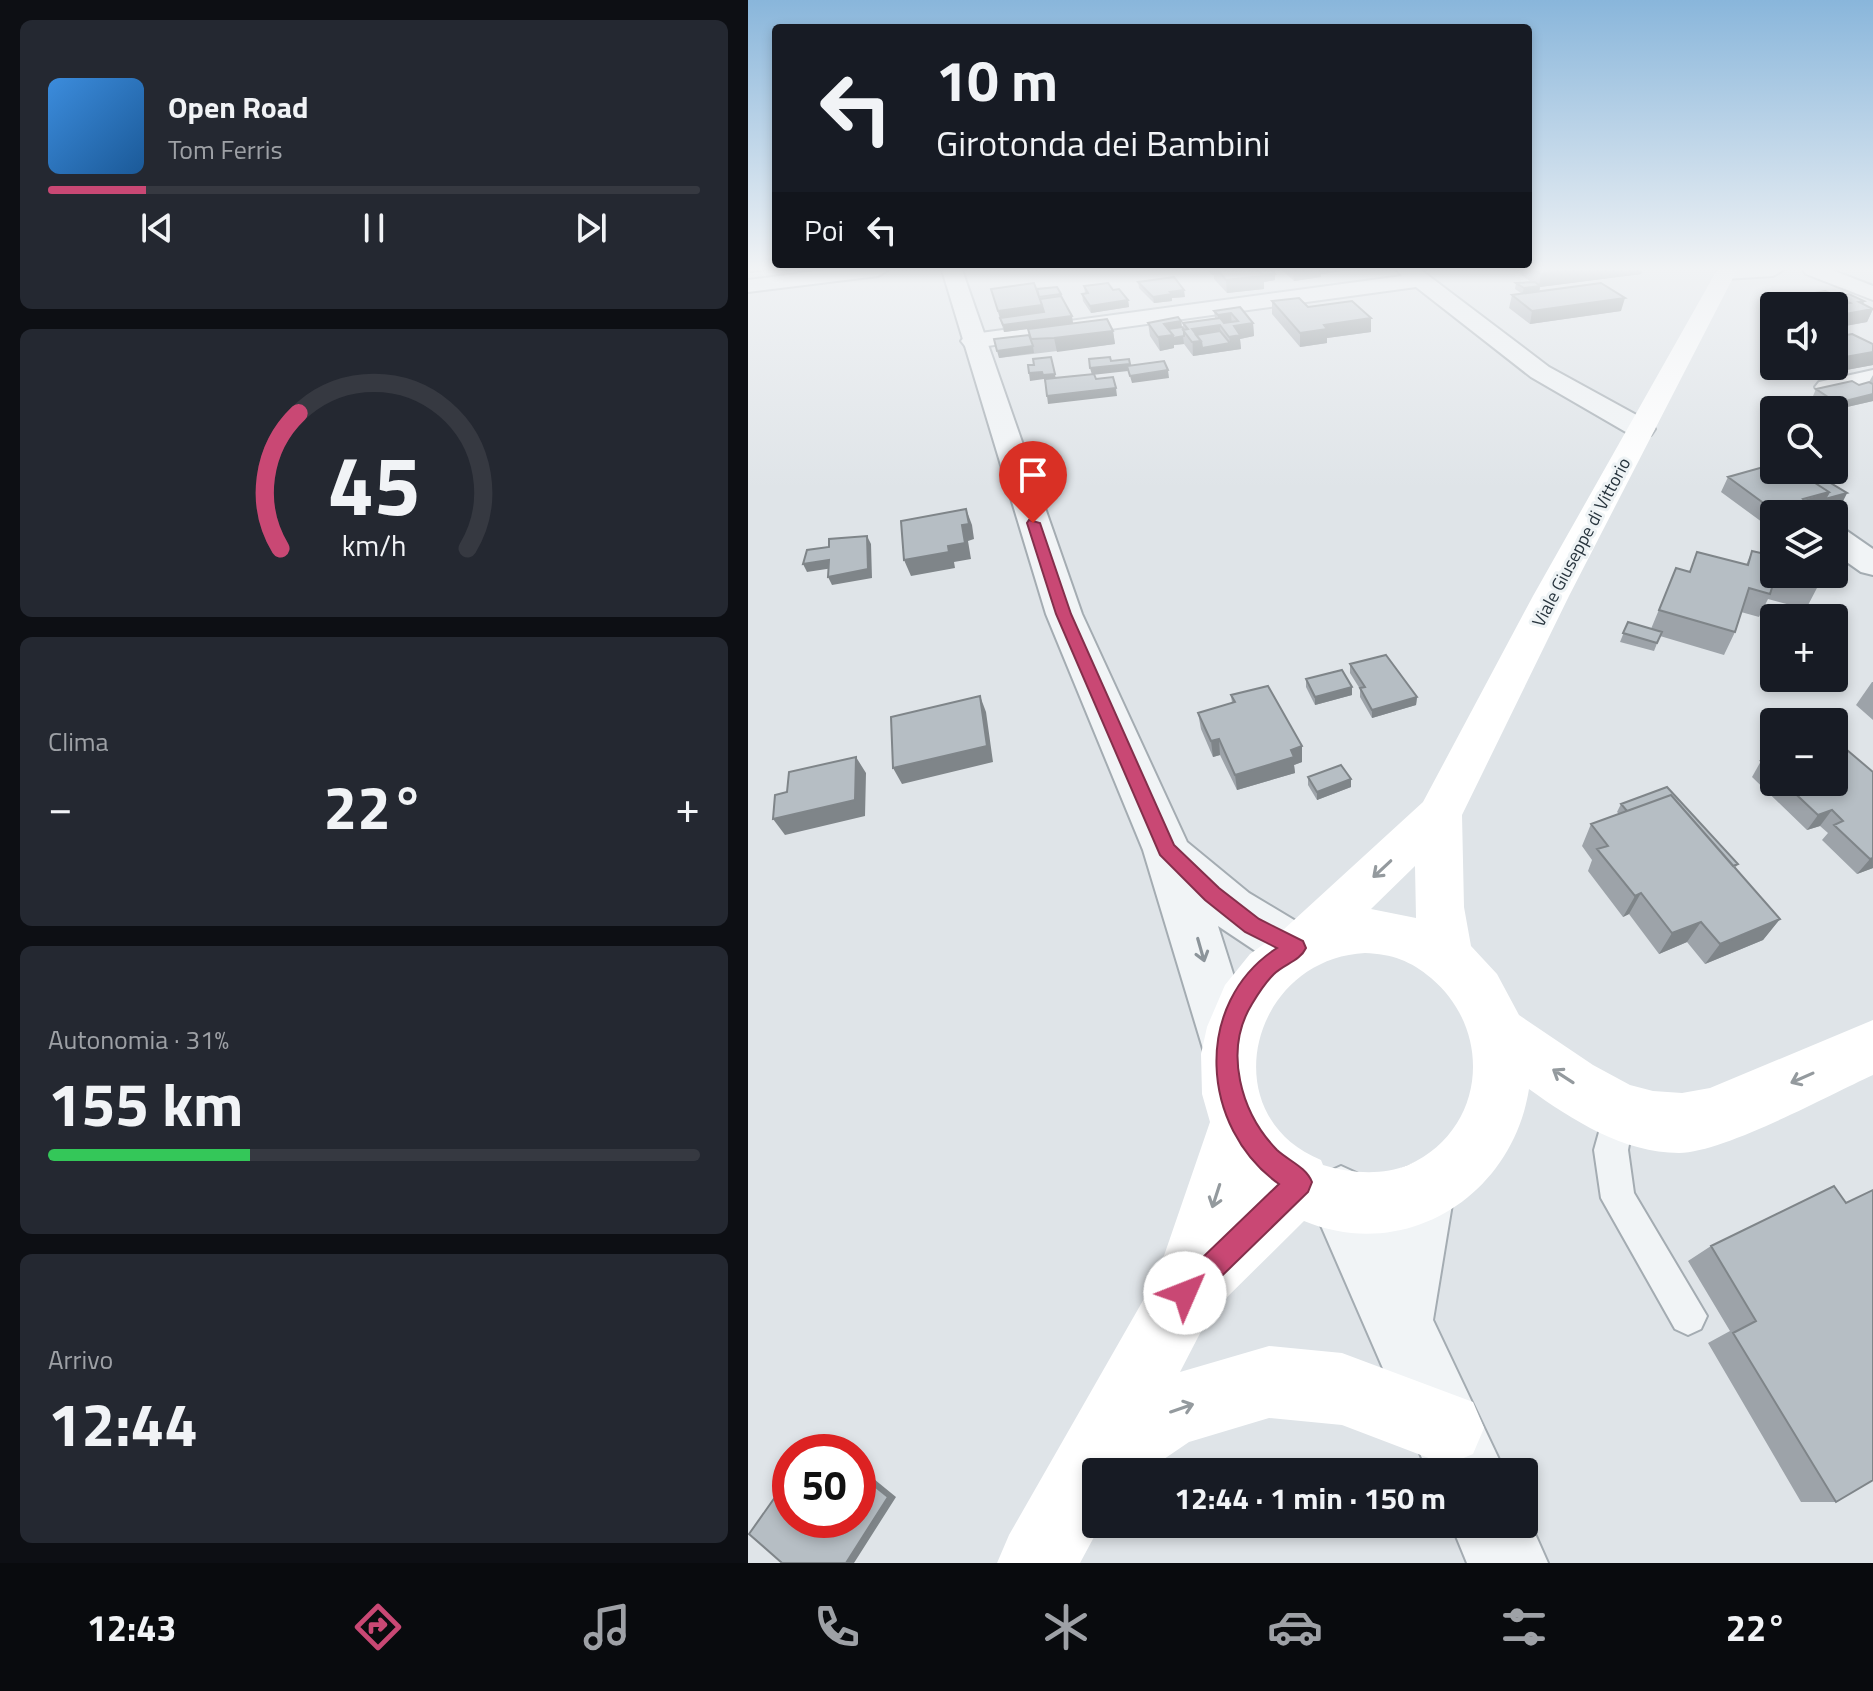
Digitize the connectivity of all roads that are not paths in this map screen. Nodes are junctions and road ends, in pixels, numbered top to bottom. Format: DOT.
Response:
graph roads {
  1 [pos="974,343"];
  2 [pos="1502,343"];
  3 [pos="1688,343"];
  4 [pos="1873,378"];
  5 [pos="1828,387"];
  6 [pos="1641,429"];
  7 [pos="1848,547"];
  8 [pos="1873,565"];
  9 [pos="1439,815"];
  10 [pos="1167,850"];
  11 [pos="1296,948"];
  12 [pos="1448,961"];
  13 [pos="1499,1034"];
  14 [pos="1227,1043"];
  15 [pos="1873,1047"];
  16 [pos="1619,1111"];
  17 [pos="1240,1122"];
  18 [pos="1320,1190"];
  19 [pos="1423,1192"];
  20 [pos="1185,1293"];
  21 [pos="1688,1316"];
  22 [pos="1399,1320"];
  23 [pos="1457,1450"];
  24 [pos="1095,1458"];
  25 [pos="1100,1458"];
  26 [pos="1082,1481"];
  27 [pos="1496,1538"];
  28 [pos="1037,1563"];
  29 [pos="1508,1563"];
  1 -- 10 [label="street"];
  2 -- 6 [label="street"];
  3 -- 6 [label="main road, Viale Giuseppe di Vittorio"];
  4 -- 5 [label="street"];
  6 -- 9 [label="main road, Viale Giuseppe di Vittorio"];
  7 -- 8 [label="street"];
  9 -- 11 [label="main road, Viale Giuseppe di Vittorio, one-way"];
  9 -- 12 [label="main road, Viale Giuseppe di Vittorio"];
  10 -- 11 [label="street"];
  10 -- 14 [label="street, one-way"];
  11 -- 12 [label="main road"];
  11 -- 14 [label="main road"];
  12 -- 13 [label="main road"];
  16 -- 13 [label="main road, one-way"];
  13 -- 19 [label="main road"];
  14 -- 17 [label="main road"];
  15 -- 16 [label="main road, one-way"];
  16 -- 21 [label="lane"];
  17 -- 18 [label="main road"];
  17 -- 20 [label="main road, one-way"];
  18 -- 19 [label="main road"];
  18 -- 20 [label="main road"];
  18 -- 22 [label="street"];
  19 -- 22 [label="street"];
  20 -- 24 [label="main road"];
  22 -- 23 [label="street"];
  25 -- 23 [label="main road, one-way"];
  26 -- 28 [label="main road"];
  27 -- 29 [label="street"];
}
